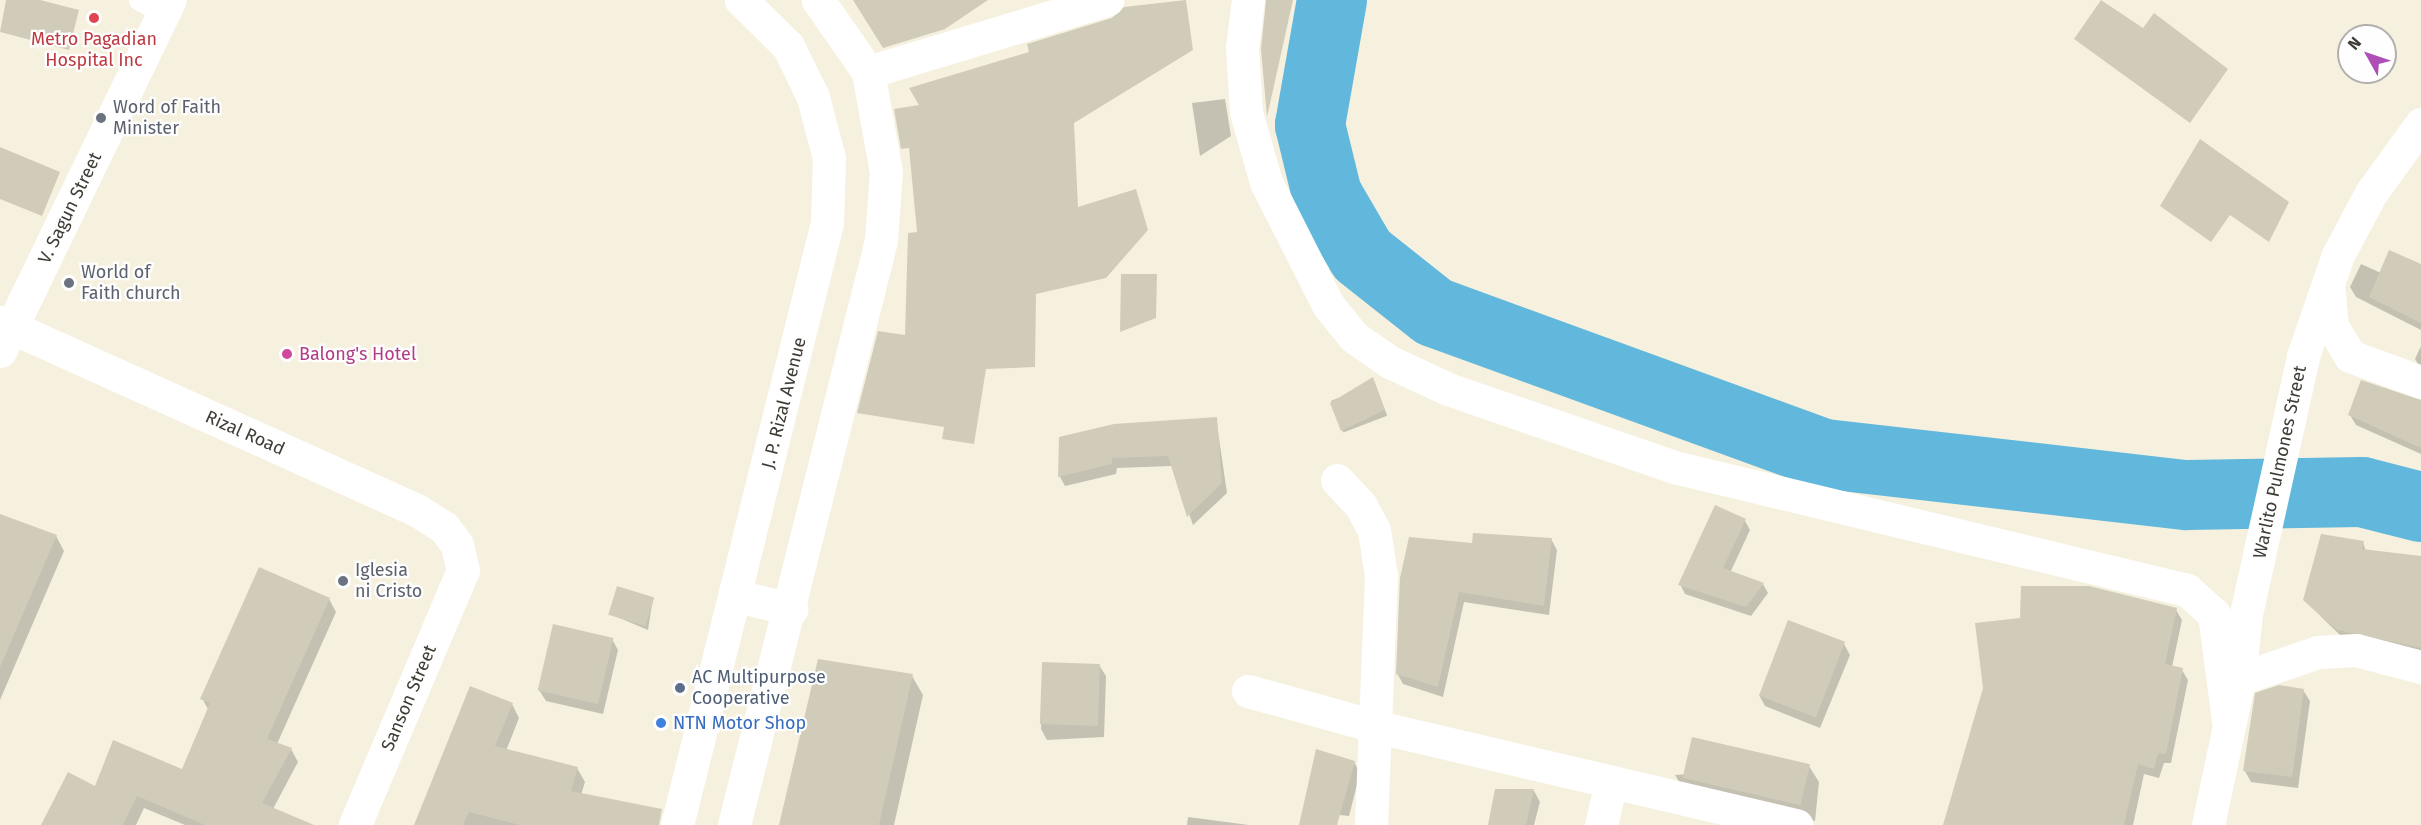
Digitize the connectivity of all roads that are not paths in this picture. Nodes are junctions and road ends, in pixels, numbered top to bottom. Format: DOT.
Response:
graph roads {
  1 [pos="741,0"];
  2 [pos="818,0"];
  3 [pos="1107,0"];
  4 [pos="1248,0"];
  5 [pos="158,4"];
  6 [pos="868,72"];
  7 [pos="2421,124"];
  8 [pos="2328,283"];
  9 [pos="4,334"];
  10 [pos="2421,382"];
  11 [pos="1337,480"];
  12 [pos="463,570"];
  13 [pos="737,596"];
  14 [pos="791,609"];
  15 [pos="2421,667"];
  16 [pos="2239,679"];
  17 [pos="1248,690"];
  18 [pos="2229,726"];
  19 [pos="1378,727"];
  20 [pos="1611,782"];
  21 [pos="355,825"];
  22 [pos="677,825"];
  23 [pos="734,825"];
  24 [pos="1371,825"];
  25 [pos="1601,825"];
  26 [pos="1797,825"];
  27 [pos="2208,825"];
  1 -- 13 [label="street, J. P. Rizal Avenue"];
  2 -- 6 [label="street"];
  3 -- 6 [label="street"];
  4 -- 18 [label="street"];
  5 -- 9 [label="street, V. Sagun Street"];
  6 -- 14 [label="street"];
  7 -- 8 [label="street, Warlito Pulmones Street"];
  8 -- 10 [label="street"];
  8 -- 16 [label="street, Warlito Pulmones Street"];
  9 -- 12 [label="street, Rizal Road"];
  11 -- 19 [label="street"];
  12 -- 21 [label="street, Sanson Street"];
  13 -- 14 [label="street"];
  13 -- 22 [label="street, J. P. Rizal Avenue"];
  14 -- 23 [label="street"];
  15 -- 16 [label="street"];
  16 -- 18 [label="street, Warlito Pulmones Street"];
  17 -- 19 [label="street"];
  18 -- 27 [label="street, Warlito Pulmones Street"];
  19 -- 20 [label="street"];
  19 -- 24 [label="street"];
  20 -- 25 [label="street"];
  20 -- 26 [label="street"];
}
